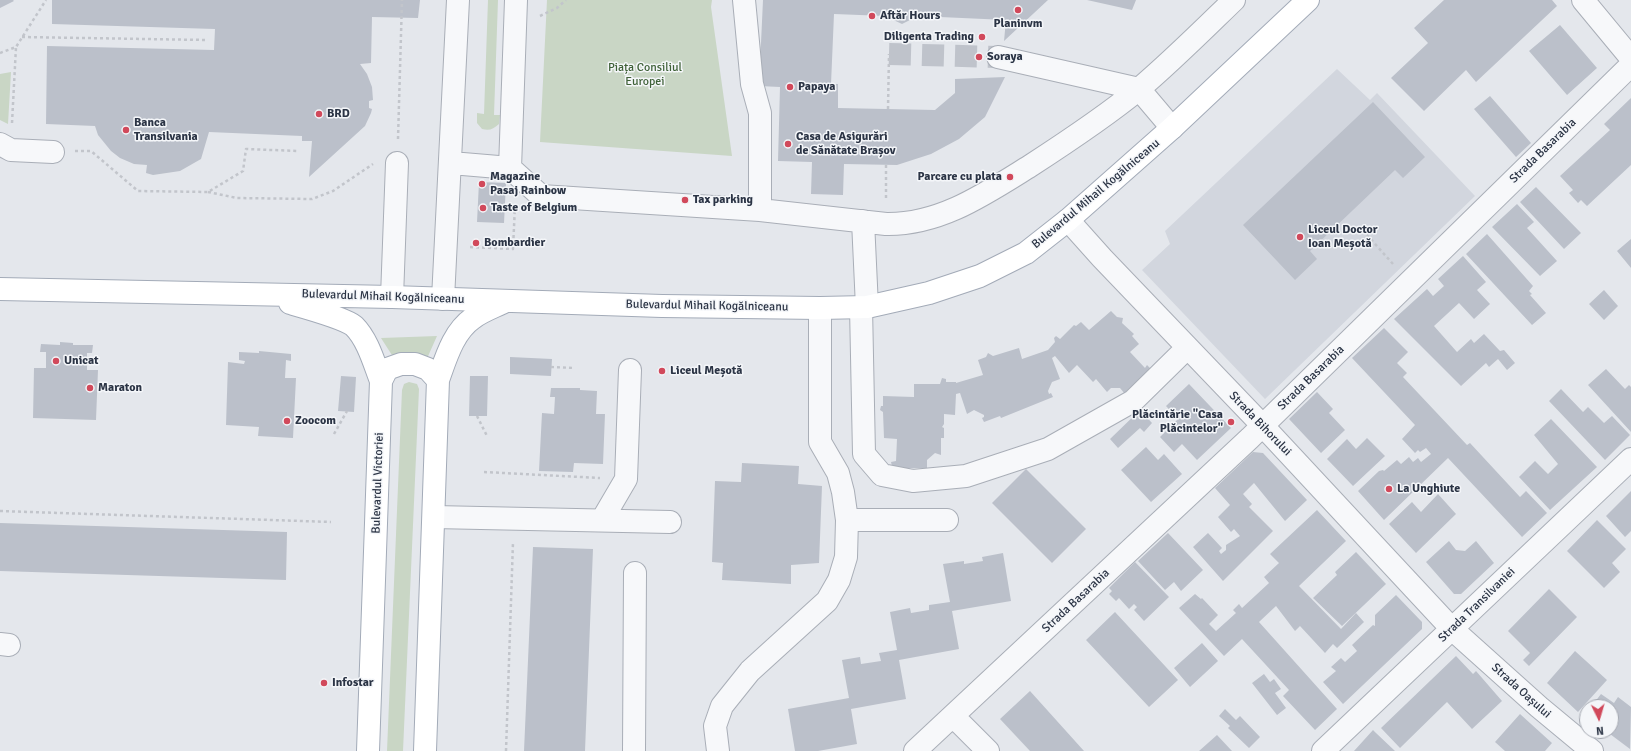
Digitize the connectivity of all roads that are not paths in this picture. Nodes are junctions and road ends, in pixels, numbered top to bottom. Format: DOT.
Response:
graph roads {
  1 [pos="458,0"];
  2 [pos="516,0"];
  3 [pos="744,0"];
  4 [pos="1234,0"];
  5 [pos="1308,0"];
  6 [pos="1583,0"];
  7 [pos="998,57"];
  8 [pos="1631,58"];
  9 [pos="1631,65"];
  10 [pos="1139,89"];
  11 [pos="1172,128"];
  12 [pos="0,144"];
  13 [pos="53,152"];
  14 [pos="451,163"];
  15 [pos="397,164"];
  16 [pos="510,168"];
  17 [pos="760,210"];
  18 [pos="1068,220"];
  19 [pos="863,221"];
  20 [pos="0,289"];
  21 [pos="254,294"];
  22 [pos="392,297"];
  23 [pos="443,299"];
  24 [pos="507,301"];
  25 [pos="864,307"];
  26 [pos="820,308"];
  27 [pos="1188,348"];
  28 [pos="630,370"];
  29 [pos="438,380"];
  30 [pos="381,381"];
  31 [pos="1263,426"];
  32 [pos="1631,459"];
  33 [pos="434,517"];
  34 [pos="602,520"];
  35 [pos="846,520"];
  36 [pos="947,520"];
  37 [pos="670,522"];
  38 [pos="635,573"];
  39 [pos="1452,629"];
  40 [pos="953,716"];
  41 [pos="368,751"];
  42 [pos="425,751"];
  43 [pos="634,751"];
  44 [pos="718,751"];
  45 [pos="915,751"];
  46 [pos="988,751"];
  47 [pos="1323,751"];
  48 [pos="1592,751"];
  1 -- 14 [label="street"];
  2 -- 16 [label="street"];
  3 -- 17 [label="street"];
  4 -- 10 [label="street"];
  5 -- 11 [label="main road, Bulevardul Mihail Kogălniceanu"];
  6 -- 8 [label="street"];
  7 -- 10 [label="street"];
  9 -- 31 [label="street, Strada Basarabia"];
  10 -- 11 [label="street"];
  10 -- 19 [label="street"];
  11 -- 18 [label="main road, Bulevardul Mihail Kogălniceanu"];
  12 -- 13 [label="street"];
  14 -- 16 [label="street"];
  14 -- 23 [label="street"];
  15 -- 22 [label="street"];
  16 -- 17 [label="street"];
  17 -- 19 [label="street"];
  18 -- 25 [label="main road, Bulevardul Mihail Kogălniceanu"];
  18 -- 27 [label="street, Strada Bihorului"];
  19 -- 25 [label="street"];
  20 -- 21 [label="main road, Bulevardul Mihail Kogălniceanu"];
  21 -- 22 [label="main road, Bulevardul Mihail Kogălniceanu"];
  21 -- 30 [label="main road, Bulevardul Victoriei"];
  22 -- 23 [label="main road, Bulevardul Mihail Kogălniceanu"];
  23 -- 24 [label="main road, Bulevardul Mihail Kogălniceanu"];
  24 -- 26 [label="main road, Bulevardul Mihail Kogălniceanu"];
  24 -- 29 [label="main road"];
  25 -- 26 [label="main road, Bulevardul Mihail Kogălniceanu"];
  25 -- 27 [label="street"];
  26 -- 35 [label="street"];
  27 -- 31 [label="street, Strada Bihorului"];
  28 -- 34 [label="street"];
  29 -- 30 [label="main road"];
  29 -- 33 [label="main road"];
  30 -- 41 [label="main road, Bulevardul Victoriei"];
  31 -- 39 [label="street, Strada Bihorului"];
  31 -- 40 [label="street, Strada Basarabia"];
  32 -- 39 [label="street, Strada Transilvaniei"];
  33 -- 34 [label="street"];
  33 -- 42 [label="main road"];
  34 -- 37 [label="street"];
  35 -- 36 [label="street"];
  35 -- 44 [label="street"];
  38 -- 43 [label="street"];
  39 -- 47 [label="street, Strada Transilvaniei"];
  39 -- 48 [label="street, Strada Oașului"];
  40 -- 45 [label="street, Strada Basarabia"];
  40 -- 46 [label="street"];
}
